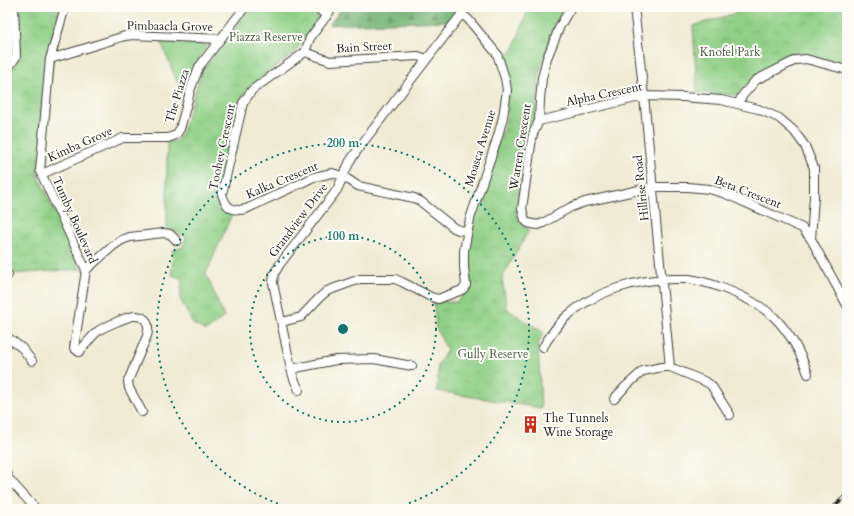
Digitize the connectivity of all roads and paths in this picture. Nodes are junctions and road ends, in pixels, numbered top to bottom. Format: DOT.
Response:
graph roads {
  1 [pos="14,7"];
  2 [pos="65,7"];
  3 [pos="245,7"];
  4 [pos="316,7"];
  5 [pos="333,7"];
  6 [pos="570,7"];
  7 [pos="634,7"];
  8 [pos="464,10"];
  9 [pos="327,16"];
  10 [pos="11,28"];
  11 [pos="220,39"];
  12 [pos="305,52"];
  13 [pos="50,59"];
  14 [pos="426,59"];
  15 [pos="7,70"];
  16 [pos="847,70"];
  17 [pos="644,96"];
  18 [pos="738,104"];
  19 [pos="539,120"];
  20 [pos="176,135"];
  21 [pos="42,174"];
  22 [pos="343,176"];
  23 [pos="653,187"];
  24 [pos="230,208"];
  25 [pos="528,223"];
  26 [pos="467,231"];
  27 [pos="812,239"];
  28 [pos="177,241"];
  29 [pos="86,270"];
  30 [pos="662,279"];
  31 [pos="847,305"];
  32 [pos="282,322"];
  33 [pos="7,337"];
  34 [pos="543,347"];
  35 [pos="32,361"];
  36 [pos="412,366"];
  37 [pos="670,367"];
  38 [pos="291,369"];
  39 [pos="808,374"];
  40 [pos="299,390"];
  41 [pos="614,399"];
  42 [pos="142,412"];
  43 [pos="730,415"];
  44 [pos="7,477"];
  45 [pos="36,509"];
  1 -- 10 [label="street"];
  2 -- 13 [label="street, Tumby Boulevard"];
  3 -- 11 [label="street, The Piazza"];
  4 -- 9 [label="street"];
  5 -- 9 [label="street"];
  6 -- 19 [label="street, Warren Crescent"];
  7 -- 17 [label="street, Hillrise Road"];
  8 -- 14 [label="street, Grandview Drive"];
  8 -- 26 [label="street, Moasca Avenue"];
  9 -- 12 [label="street"];
  10 -- 15 [label="street"];
  11 -- 13 [label="street, Pimbaacla Grove"];
  11 -- 20 [label="street, The Piazza"];
  12 -- 14 [label="street, Bain Street"];
  12 -- 24 [label="street, Toohey Crescent"];
  13 -- 21 [label="street, Tumby Boulevard"];
  14 -- 22 [label="street, Grandview Drive"];
  16 -- 18 [label="street"];
  17 -- 18 [label="street, Alpha Crescent"];
  17 -- 19 [label="street, Alpha Crescent"];
  17 -- 23 [label="street, Hillrise Road"];
  18 -- 27 [label="street, Alpha Crescent"];
  19 -- 25 [label="street, Warren Crescent"];
  20 -- 21 [label="street, Kimba Grove"];
  21 -- 29 [label="street, Tumby Boulevard"];
  22 -- 24 [label="street, Kalka Crescent"];
  22 -- 26 [label="street"];
  22 -- 32 [label="street, Grandview Drive"];
  23 -- 25 [label="street, Beta Crescent"];
  23 -- 27 [label="street, Beta Crescent"];
  23 -- 30 [label="street, Hillrise Road"];
  26 -- 32 [label="street, Moasca Avenue"];
  27 -- 31 [label="street, Beta Crescent"];
  28 -- 29 [label="street"];
  29 -- 42 [label="street, Tumby Boulevard"];
  30 -- 34 [label="street"];
  30 -- 37 [label="street, Hillrise Road"];
  30 -- 39 [label="street"];
  32 -- 38 [label="street, Grandview Drive"];
  33 -- 35 [label="street"];
  36 -- 38 [label="street"];
  37 -- 41 [label="street"];
  37 -- 43 [label="street"];
  38 -- 40 [label="street, Grandview Drive"];
  44 -- 45 [label="street"];
}
